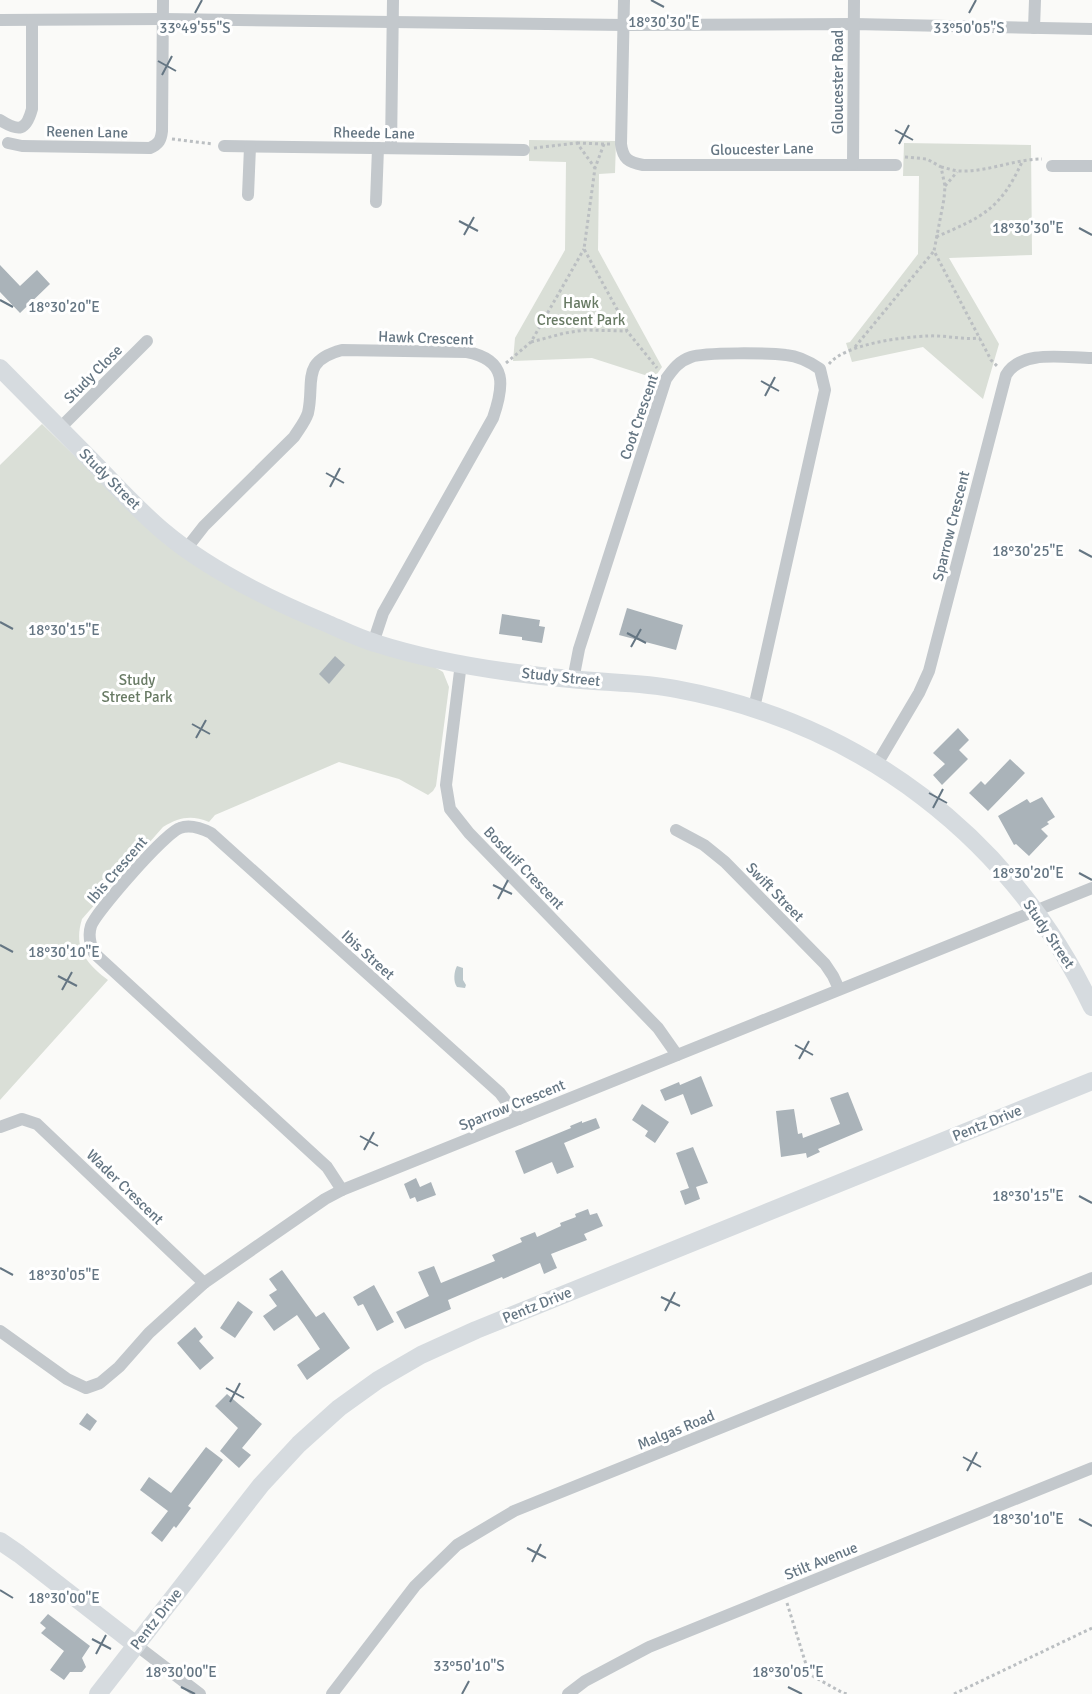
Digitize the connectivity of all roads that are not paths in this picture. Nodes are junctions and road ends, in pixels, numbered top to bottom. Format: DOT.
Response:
graph roads {
  1 [pos="163,0"];
  2 [pos="393,0"];
  3 [pos="624,0"];
  4 [pos="854,0"];
  5 [pos="1035,0"];
  6 [pos="163,19"];
  7 [pos="0,20"];
  8 [pos="32,20"];
  9 [pos="393,21"];
  10 [pos="854,24"];
  11 [pos="624,25"];
  12 [pos="1034,28"];
  13 [pos="1092,29"];
  14 [pos="0,120"];
  15 [pos="8,143"];
  16 [pos="224,146"];
  17 [pos="250,147"];
  18 [pos="385,148"];
  19 [pos="524,150"];
  20 [pos="897,161"];
  21 [pos="853,164"];
  22 [pos="1052,166"];
  23 [pos="1092,166"];
  24 [pos="248,195"];
  25 [pos="376,202"];
  26 [pos="147,341"];
  27 [pos="1092,358"];
  28 [pos="0,368"];
  29 [pos="60,428"];
  30 [pos="186,549"];
  31 [pos="373,643"];
  32 [pos="461,663"];
  33 [pos="573,680"];
  34 [pos="754,708"];
  35 [pos="877,764"];
  36 [pos="188,826"];
  37 [pos="676,830"];
  38 [pos="1092,888"];
  39 [pos="1034,910"];
  40 [pos="839,989"];
  41 [pos="1092,1007"];
  42 [pos="677,1055"];
  43 [pos="1092,1081"];
  44 [pos="519,1119"];
  45 [pos="0,1127"];
  46 [pos="342,1190"];
  47 [pos="1092,1278"];
  48 [pos="204,1283"];
  49 [pos="0,1331"];
  50 [pos="1092,1468"];
  51 [pos="0,1541"];
  52 [pos="136,1645"];
  53 [pos="571,1693"];
  54 [pos="98,1694"];
  55 [pos="200,1694"];
  56 [pos="332,1694"];
  1 -- 6 [label="street"];
  2 -- 9 [label="street"];
  3 -- 11 [label="street"];
  4 -- 10 [label="street, Gloucester Road"];
  5 -- 12 [label="street"];
  6 -- 8 [label="street"];
  6 -- 9 [label="street"];
  6 -- 15 [label="street, Reenen Lane"];
  7 -- 8 [label="street"];
  8 -- 14 [label="street"];
  9 -- 11 [label="street"];
  9 -- 18 [label="street"];
  10 -- 11 [label="street"];
  10 -- 12 [label="street"];
  10 -- 21 [label="street, Gloucester Road"];
  11 -- 21 [label="street, Gloucester Lane"];
  12 -- 13 [label="street"];
  16 -- 17 [label="street, Rheede Lane"];
  17 -- 18 [label="street, Rheede Lane"];
  17 -- 24 [label="street"];
  18 -- 19 [label="street, Rheede Lane"];
  18 -- 25 [label="street"];
  20 -- 21 [label="street, Gloucester Lane"];
  22 -- 23 [label="street"];
  26 -- 29 [label="street, Study Close"];
  27 -- 35 [label="street, Sparrow Crescent"];
  28 -- 29 [label="street, Study Street"];
  29 -- 30 [label="street, Study Street"];
  30 -- 31 [label="street, Study Street"];
  30 -- 31 [label="street, Hawk Crescent"];
  31 -- 32 [label="street, Study Street"];
  32 -- 33 [label="street, Study Street"];
  32 -- 42 [label="street, Bosduif Crescent"];
  33 -- 34 [label="street, Study Street"];
  33 -- 34 [label="street, Coot Crescent"];
  34 -- 35 [label="street, Study Street"];
  35 -- 39 [label="street, Study Street"];
  36 -- 44 [label="street, Ibis Street"];
  36 -- 46 [label="street, Ibis Crescent"];
  37 -- 40 [label="street, Swift Street"];
  38 -- 39 [label="street, Sparrow Crescent"];
  39 -- 40 [label="street, Sparrow Crescent"];
  39 -- 41 [label="street, Study Street"];
  40 -- 42 [label="street, Sparrow Crescent"];
  42 -- 44 [label="street, Sparrow Crescent"];
  43 -- 52 [label="street, Pentz Drive"];
  44 -- 46 [label="street, Sparrow Crescent"];
  45 -- 48 [label="street, Wader Crescent"];
  46 -- 48 [label="street, Sparrow Crescent"];
  47 -- 56 [label="street, Malgas Road"];
  48 -- 49 [label="street, Sparrow Crescent"];
  50 -- 53 [label="street, Stilt Avenue"];
  51 -- 52 [label="street"];
  52 -- 54 [label="street, Pentz Drive"];
  52 -- 55 [label="street"];
}
